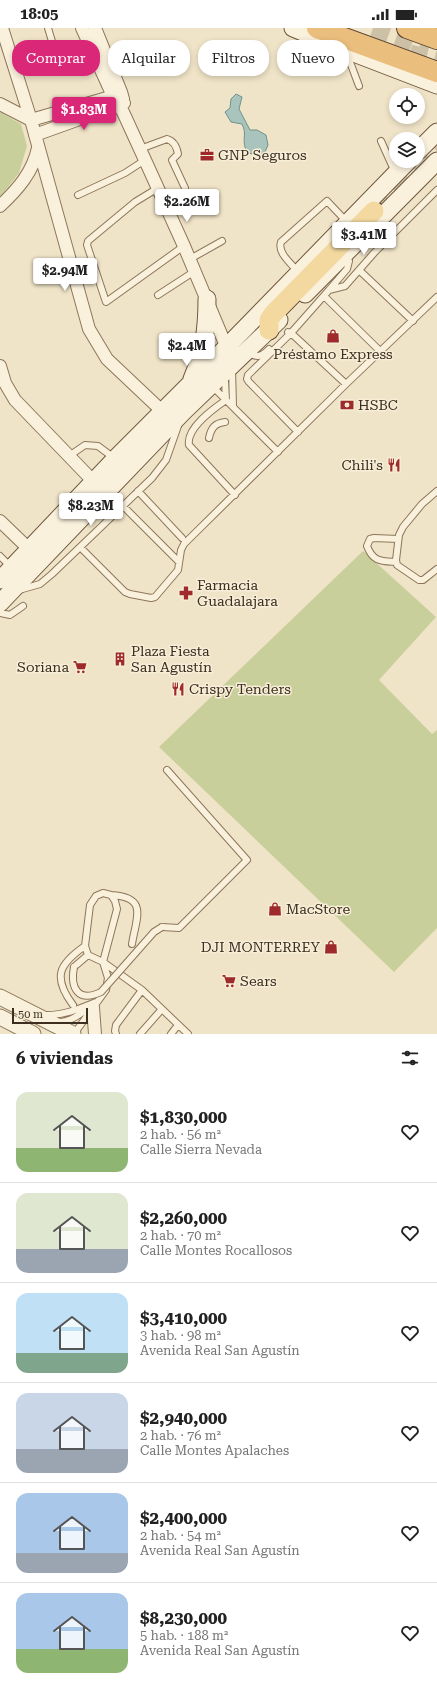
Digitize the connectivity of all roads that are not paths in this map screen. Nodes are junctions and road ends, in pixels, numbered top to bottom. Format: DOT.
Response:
graph roads {
  1 [pos="2,28"];
  2 [pos="48,28"];
  3 [pos="82,28"];
  4 [pos="95,28"];
  5 [pos="292,28"];
  6 [pos="316,28"];
  7 [pos="407,28"];
  8 [pos="345,37"];
  9 [pos="437,39"];
  10 [pos="52,40"];
  11 [pos="88,40"];
  12 [pos="100,64"];
  13 [pos="436,82"];
  14 [pos="359,86"];
  15 [pos="120,102"];
  16 [pos="0,104"];
  17 [pos="31,120"];
  18 [pos="437,132"];
  19 [pos="35,135"];
  20 [pos="381,141"];
  21 [pos="425,144"];
  22 [pos="38,148"];
  23 [pos="143,154"];
  24 [pos="437,161"];
  25 [pos="402,168"];
  26 [pos="396,174"];
  27 [pos="158,188"];
  28 [pos="437,190"];
  29 [pos="78,195"];
  30 [pos="165,204"];
  31 [pos="0,206"];
  32 [pos="374,211"];
  33 [pos="347,222"];
  34 [pos="222,241"];
  35 [pos="184,246"];
  36 [pos="344,256"];
  37 [pos="190,259"];
  38 [pos="359,270"];
  39 [pos="195,272"];
  40 [pos="299,273"];
  41 [pos="329,290"];
  42 [pos="158,295"];
  43 [pos="324,296"];
  44 [pos="437,297"];
  45 [pos="207,299"];
  46 [pos="413,321"];
  47 [pos="269,330"];
  48 [pos="291,333"];
  49 [pos="237,345"];
  50 [pos="381,352"];
  51 [pos="0,366"];
  52 [pos="210,375"];
  53 [pos="346,384"];
  54 [pos="226,400"];
  55 [pos="233,406"];
  56 [pos="162,411"];
  57 [pos="183,412"];
  58 [pos="225,422"];
  59 [pos="298,432"];
  60 [pos="209,438"];
  61 [pos="278,452"];
  62 [pos="69,456"];
  63 [pos="115,459"];
  64 [pos="94,482"];
  65 [pos="138,491"];
  66 [pos="437,491"];
  67 [pos="234,495"];
  68 [pos="123,506"];
  69 [pos="0,521"];
  70 [pos="182,538"];
  71 [pos="398,539"];
  72 [pos="81,548"];
  73 [pos="29,549"];
  74 [pos="179,562"];
  75 [pos="396,562"];
  76 [pos="437,569"];
  77 [pos="4,580"];
  78 [pos="23,606"];
  79 [pos="0,613"];
  80 [pos="167,770"];
  81 [pos="111,895"];
  82 [pos="132,944"];
  83 [pos="85,946"];
  84 [pos="88,955"];
  85 [pos="103,962"];
  86 [pos="142,990"];
  87 [pos="0,997"];
  88 [pos="96,1002"];
  89 [pos="73,1005"];
  90 [pos="162,1009"];
  91 [pos="0,1017"];
  92 [pos="38,1017"];
  93 [pos="178,1025"];
  94 [pos="29,1033"];
  95 [pos="73,1034"];
  96 [pos="92,1034"];
  97 [pos="98,1034"];
  98 [pos="116,1034"];
  99 [pos="140,1034"];
  100 [pos="171,1034"];
  101 [pos="188,1034"];
  1 -- 17 [label="street"];
  2 -- 10 [label="lane"];
  3 -- 11 [label="street"];
  4 -- 15 [label="street"];
  5 -- 8 [label="main road"];
  6 -- 8 [label="highway"];
  7 -- 9 [label="highway"];
  8 -- 13 [label="highway"];
  8 -- 14 [label="lane"];
  12 -- 15 [label="street"];
  15 -- 17 [label="street"];
  15 -- 19 [label="street"];
  15 -- 23 [label="street"];
  16 -- 17 [label="street"];
  17 -- 19 [label="street"];
  18 -- 21 [label="main road"];
  19 -- 22 [label="street"];
  20 -- 26 [label="lane"];
  22 -- 31 [label="street"];
  22 -- 56 [label="street"];
  23 -- 27 [label="street"];
  23 -- 29 [label="lane"];
  23 -- 30 [label="lane"];
  24 -- 36 [label="main road"];
  25 -- 26 [label="main road"];
  26 -- 33 [label="main road"];
  27 -- 30 [label="street"];
  27 -- 35 [label="lane"];
  28 -- 38 [label="lane"];
  30 -- 35 [label="street"];
  32 -- 47 [label="main road"];
  33 -- 40 [label="main road"];
  33 -- 40 [label="lane"];
  34 -- 37 [label="lane"];
  35 -- 37 [label="street"];
  36 -- 41 [label="lane"];
  36 -- 47 [label="main road"];
  37 -- 39 [label="street"];
  38 -- 41 [label="lane"];
  38 -- 46 [label="lane"];
  39 -- 42 [label="lane"];
  39 -- 45 [label="street"];
  40 -- 49 [label="main road"];
  41 -- 43 [label="lane"];
  43 -- 48 [label="lane"];
  43 -- 50 [label="lane"];
  44 -- 46 [label="lane"];
  45 -- 49 [label="street"];
  45 -- 52 [label="main road"];
  46 -- 50 [label="lane"];
  47 -- 49 [label="main road"];
  48 -- 49 [label="lane"];
  48 -- 53 [label="lane"];
  48 -- 59 [label="lane"];
  49 -- 52 [label="main road"];
  49 -- 52 [label="main road"];
  50 -- 53 [label="lane"];
  51 -- 62 [label="street"];
  52 -- 54 [label="lane"];
  52 -- 54 [label="lane"];
  52 -- 55 [label="lane"];
  52 -- 56 [label="main road"];
  52 -- 57 [label="main road"];
  53 -- 59 [label="lane"];
  54 -- 55 [label="lane"];
  54 -- 67 [label="lane"];
  55 -- 61 [label="lane"];
  56 -- 63 [label="main road"];
  57 -- 65 [label="lane"];
  57 -- 77 [label="main road"];
  58 -- 60 [label="lane"];
  59 -- 61 [label="lane"];
  61 -- 67 [label="lane"];
  62 -- 63 [label="lane"];
  62 -- 64 [label="street"];
  63 -- 64 [label="main road"];
  64 -- 73 [label="main road"];
  65 -- 68 [label="lane"];
  65 -- 70 [label="lane"];
  66 -- 71 [label="lane"];
  67 -- 74 [label="lane"];
  68 -- 72 [label="lane"];
  68 -- 74 [label="lane"];
  69 -- 73 [label="street"];
  71 -- 75 [label="lane"];
  71 -- 75 [label="lane"];
  72 -- 74 [label="lane"];
  72 -- 77 [label="lane"];
  73 -- 77 [label="main road"];
  75 -- 76 [label="lane"];
  78 -- 79 [label="lane"];
  80 -- 84 [label="lane, bridge"];
  81 -- 82 [label="lane"];
  81 -- 83 [label="lane"];
  81 -- 85 [label="lane"];
  83 -- 84 [label="lane"];
  83 -- 89 [label="lane"];
  84 -- 85 [label="lane"];
  85 -- 86 [label="lane"];
  85 -- 88 [label="lane"];
  86 -- 90 [label="lane"];
  86 -- 98 [label="lane"];
  87 -- 92 [label="street"];
  88 -- 92 [label="lane"];
  88 -- 92 [label="lane"];
  88 -- 95 [label="lane"];
  88 -- 96 [label="lane"];
  88 -- 97 [label="lane"];
  90 -- 93 [label="lane"];
  90 -- 99 [label="lane"];
  91 -- 94 [label="street"];
  92 -- 95 [label="street"];
  93 -- 100 [label="lane"];
  93 -- 101 [label="lane"];
}
